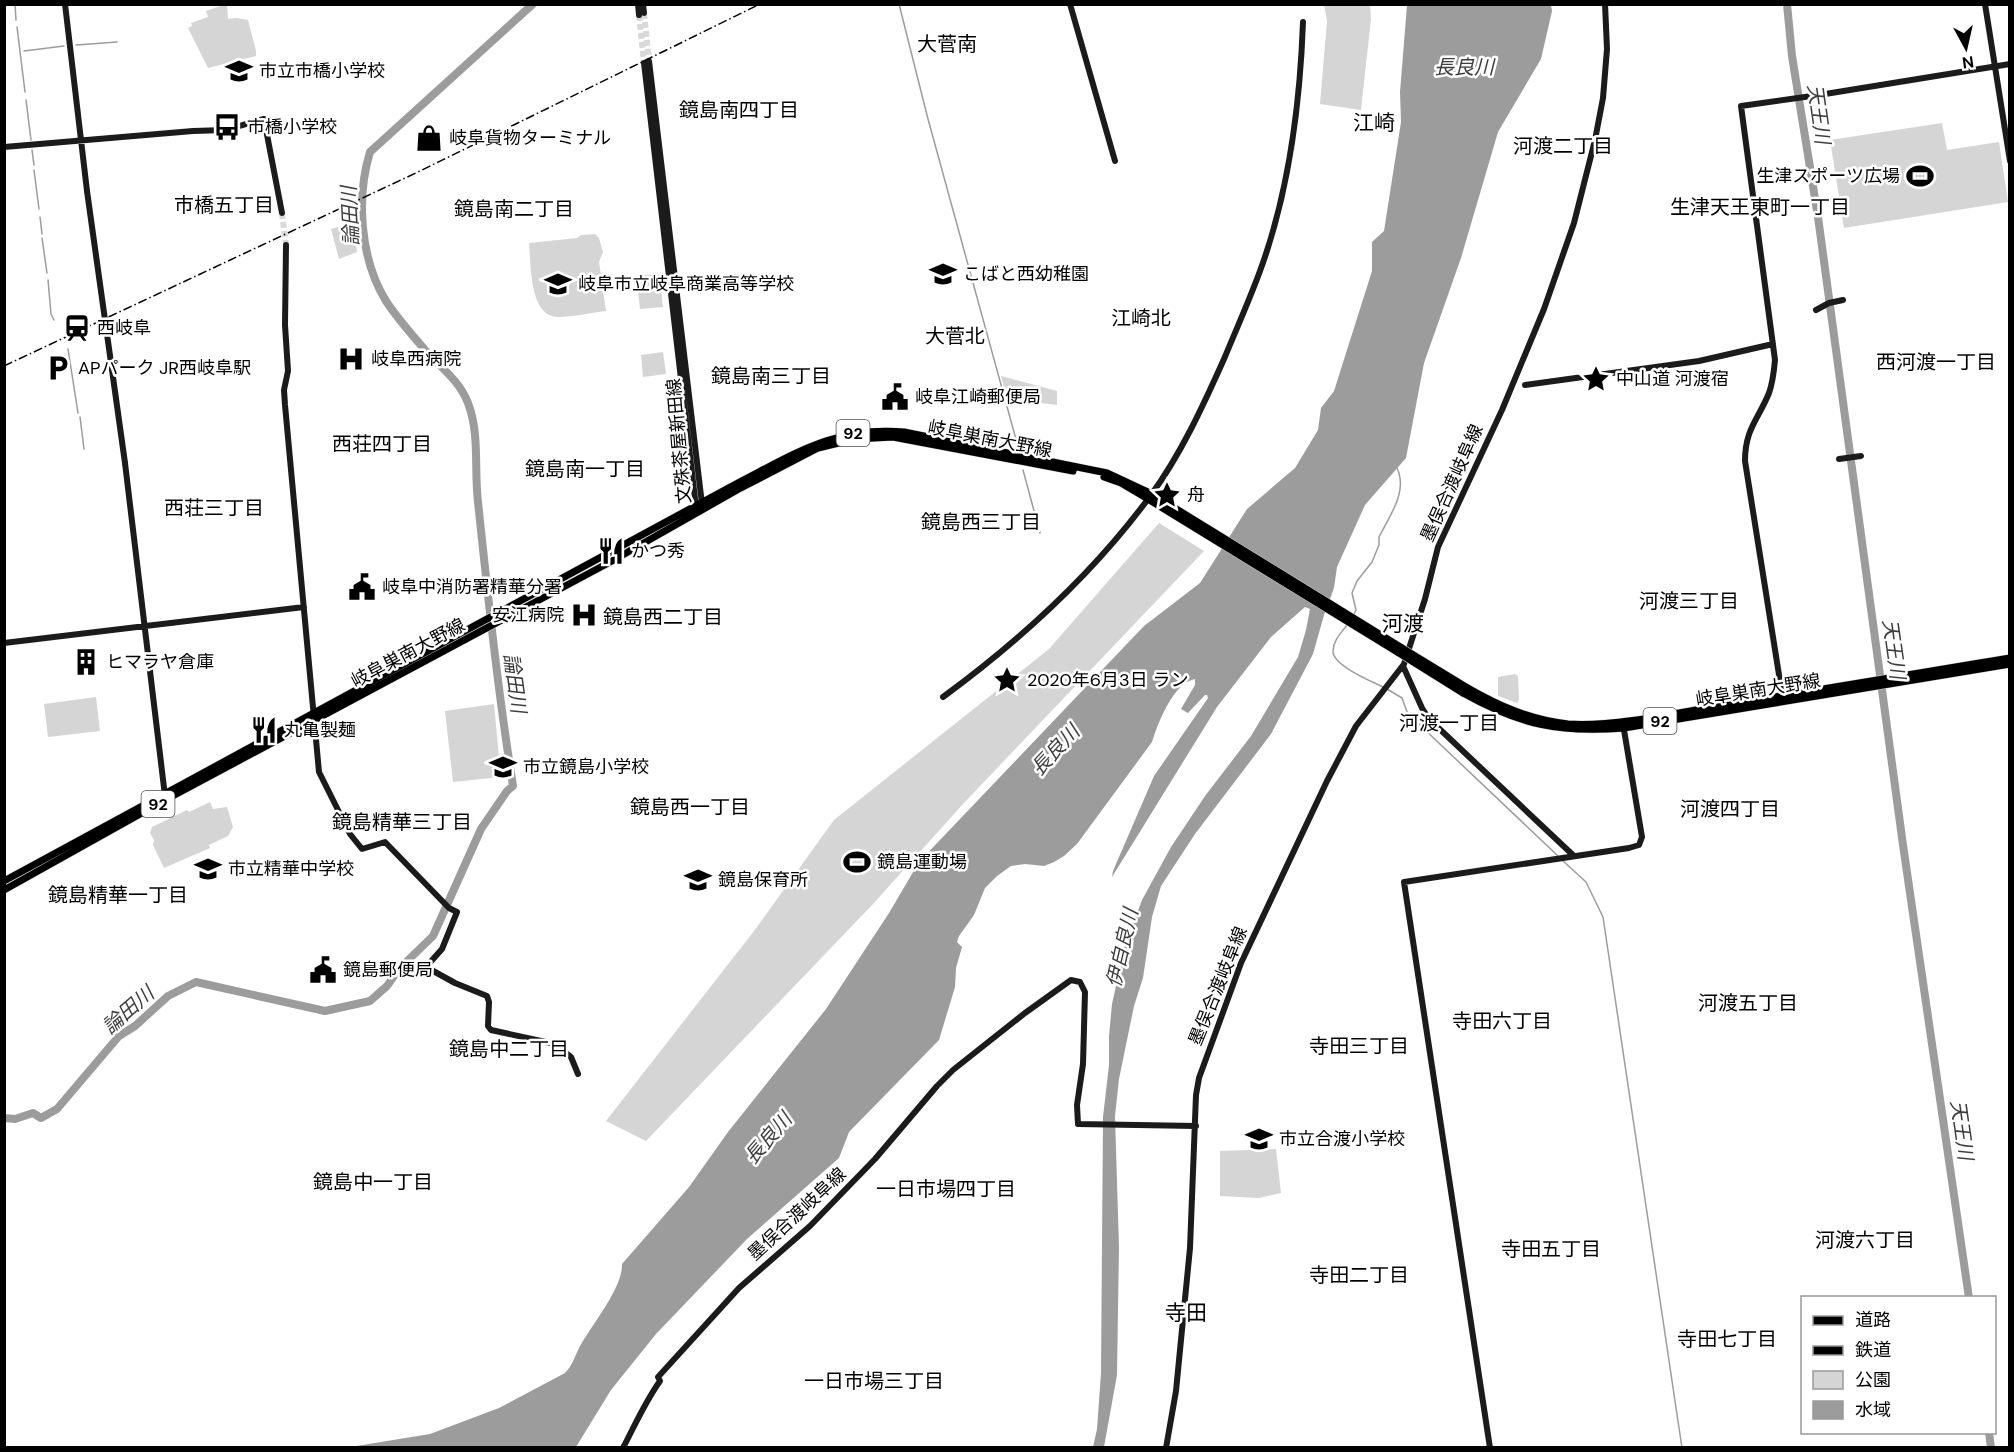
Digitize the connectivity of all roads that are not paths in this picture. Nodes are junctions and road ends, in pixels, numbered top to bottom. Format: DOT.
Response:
graph roads {
  1 [pos="65,4"];
  2 [pos="638,4"];
  3 [pos="643,4"];
  4 [pos="1070,4"];
  5 [pos="1605,4"];
  6 [pos="1985,4"];
  7 [pos="1303,22"];
  8 [pos="2010,64"];
  9 [pos="1994,66"];
  10 [pos="82,141"];
  11 [pos="4,147"];
  12 [pos="1115,161"];
  13 [pos="2010,161"];
  14 [pos="282,213"];
  15 [pos="286,245"];
  16 [pos="1843,300"];
  17 [pos="1816,310"];
  18 [pos="1773,344"];
  19 [pos="1525,385"];
  20 [pos="1861,456"];
  21 [pos="1025,459"];
  22 [pos="1839,459"];
  23 [pos="1153,499"];
  24 [pos="703,502"];
  25 [pos="698,509"];
  26 [pos="304,607"];
  27 [pos="146,625"];
  28 [pos="4,643"];
  29 [pos="2010,658"];
  30 [pos="2010,664"];
  31 [pos="1403,666"];
  32 [pos="1901,679"];
  33 [pos="943,696"];
  34 [pos="1783,699"];
  35 [pos="314,717"];
  36 [pos="1623,724"];
  37 [pos="166,797"];
  38 [pos="1571,856"];
  39 [pos="4,881"];
  40 [pos="4,890"];
  41 [pos="578,1074"];
  42 [pos="1193,1126"];
  43 [pos="623,1448"];
  44 [pos="1166,1448"];
  45 [pos="1490,1448"];
  1 -- 10 [label="street"];
  2 -- 3 [label="street"];
  4 -- 12 [label="street"];
  5 -- 31 [label="street, 墨俣合渡岐阜線"];
  6 -- 9 [label="street"];
  7 -- 23 [label="street"];
  8 -- 9 [label="street"];
  9 -- 13 [label="street"];
  9 -- 18 [label="street"];
  10 -- 11 [label="street"];
  10 -- 14 [label="street"];
  10 -- 27 [label="street, bridge"];
  15 -- 26 [label="street"];
  16 -- 17 [label="street"];
  18 -- 19 [label="street"];
  18 -- 34 [label="street"];
  20 -- 22 [label="street"];
  21 -- 23 [label="main road, 岐阜巣南大野線 / 92"];
  21 -- 24 [label="main road, 岐阜巣南大野線 / 92"];
  21 -- 25 [label="main road, 岐阜巣南大野線 / 92"];
  23 -- 33 [label="street"];
  23 -- 36 [label="main road, 岐阜巣南大野線 / 92, bridge"];
  24 -- 25 [label="main road, 岐阜巣南大野線 / 92"];
  24 -- 25 [label="street, 文殊茶屋新田線"];
  25 -- 35 [label="main road, 岐阜巣南大野線 / 92"];
  26 -- 27 [label="street"];
  26 -- 35 [label="street"];
  27 -- 28 [label="street"];
  27 -- 37 [label="street"];
  29 -- 32 [label="main road, 岐阜巣南大野線 / 92"];
  30 -- 32 [label="main road, 岐阜巣南大野線 / 92"];
  31 -- 38 [label="street"];
  31 -- 42 [label="street, 墨俣合渡岐阜線"];
  32 -- 34 [label="main road, 岐阜巣南大野線 / 92"];
  34 -- 36 [label="main road, 岐阜巣南大野線 / 92"];
  35 -- 37 [label="main road, 岐阜巣南大野線 / 92"];
  35 -- 41 [label="street"];
  36 -- 38 [label="street, 92"];
  37 -- 39 [label="main road, 岐阜巣南大野線 / 92"];
  37 -- 40 [label="main road, 岐阜巣南大野線 / 92"];
  38 -- 45 [label="street"];
  42 -- 43 [label="street, 墨俣合渡岐阜線"];
  42 -- 44 [label="street"];
}
